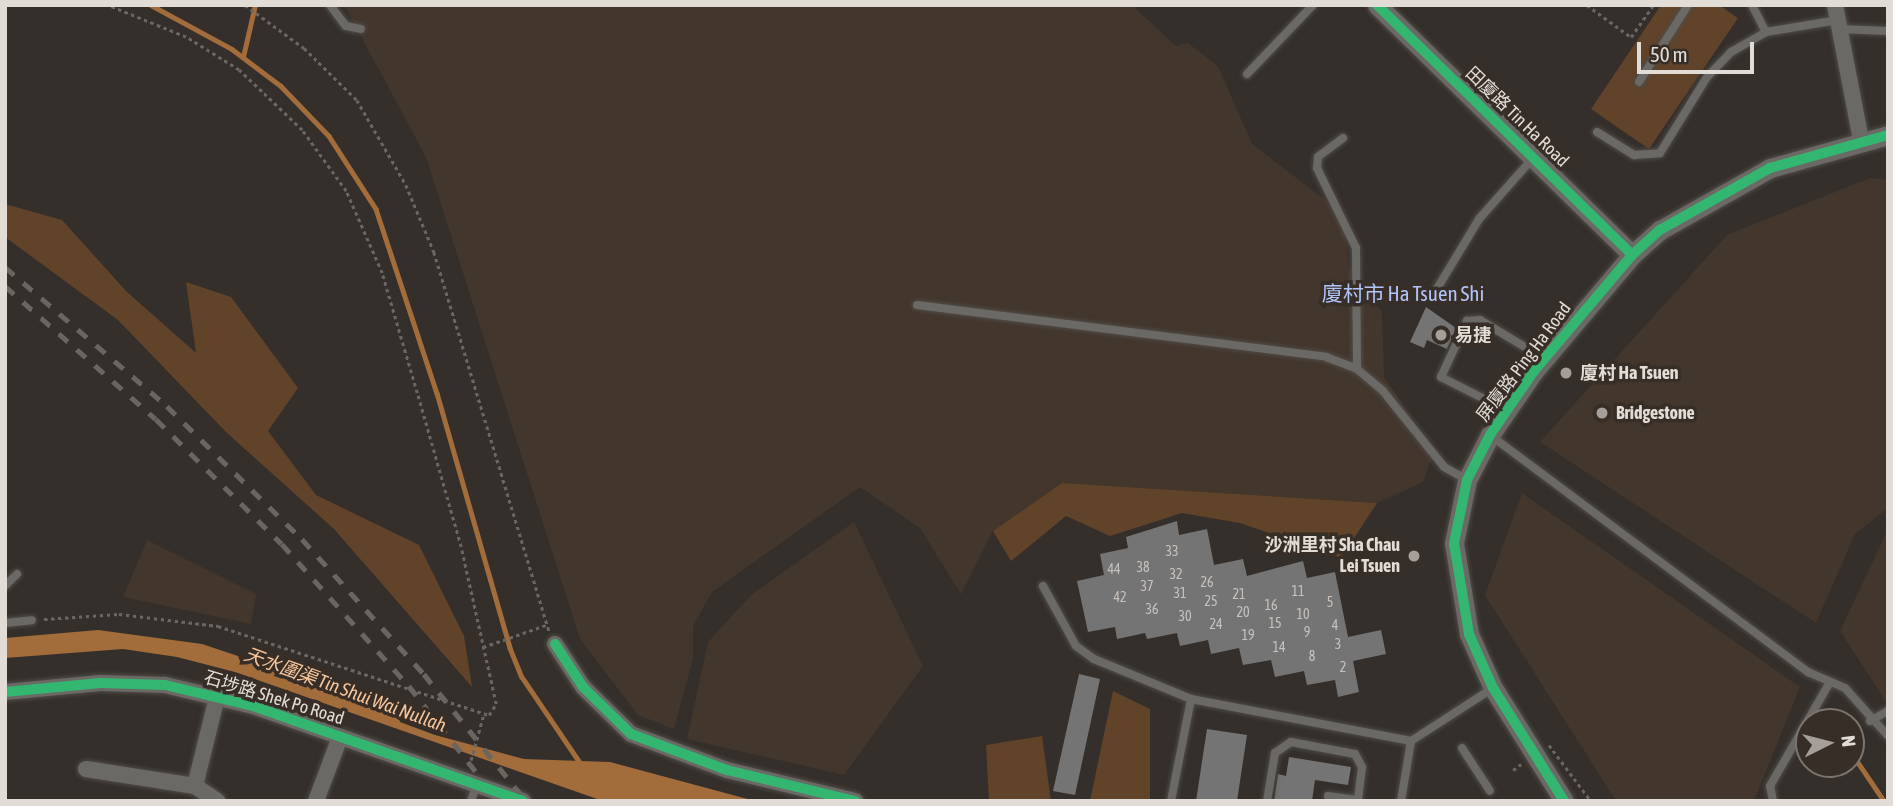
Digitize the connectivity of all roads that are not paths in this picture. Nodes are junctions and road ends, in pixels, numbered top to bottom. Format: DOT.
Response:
graph roads {
  1 [pos="330,5"];
  2 [pos="1313,5"];
  3 [pos="1377,5"];
  4 [pos="1688,5"];
  5 [pos="1752,5"];
  6 [pos="1837,18"];
  7 [pos="361,29"];
  8 [pos="1888,31"];
  9 [pos="1766,32"];
  10 [pos="1247,74"];
  11 [pos="1639,82"];
  12 [pos="1597,132"];
  13 [pos="1888,135"];
  14 [pos="1343,138"];
  15 [pos="1861,140"];
  16 [pos="1534,157"];
  17 [pos="1632,255"];
  18 [pos="1435,292"];
  19 [pos="917,305"];
  20 [pos="1545,359"];
  21 [pos="1357,369"];
  22 [pos="1507,411"];
  23 [pos="1490,435"];
  24 [pos="1467,480"];
  25 [pos="17,575"];
  26 [pos="5,586"];
  27 [pos="1043,586"];
  28 [pos="32,620"];
  29 [pos="5,623"];
  30 [pos="555,644"];
  31 [pos="1830,682"];
  32 [pos="1493,688"];
  33 [pos="5,692"];
  34 [pos="217,697"];
  35 [pos="1191,699"];
  36 [pos="1888,711"];
  37 [pos="1870,721"];
  38 [pos="1888,736"];
  39 [pos="340,737"];
  40 [pos="1411,741"];
  41 [pos="1462,748"];
  42 [pos="86,769"];
  43 [pos="471,782"];
  44 [pos="195,786"];
  45 [pos="1490,791"];
  46 [pos="1328,796"];
  47 [pos="1358,800"];
  48 [pos="1563,800"];
  49 [pos="217,801"];
  50 [pos="316,801"];
  51 [pos="471,801"];
  52 [pos="523,801"];
  53 [pos="855,801"];
  54 [pos="1171,801"];
  55 [pos="1267,801"];
  56 [pos="1401,801"];
  57 [pos="1773,801"];
  1 -- 7 [label="lane"];
  2 -- 10 [label="lane"];
  3 -- 16 [label="street, 田廈路 Tin Ha Road"];
  4 -- 11 [label="lane"];
  5 -- 9 [label="lane"];
  6 -- 8 [label="lane"];
  6 -- 9 [label="lane"];
  6 -- 15 [label="street"];
  9 -- 12 [label="lane"];
  13 -- 15 [label="street, 屏廈路 Ping Ha Road"];
  14 -- 21 [label="lane"];
  15 -- 17 [label="street, 屏廈路 Ping Ha Road"];
  16 -- 17 [label="street, 田廈路 Tin Ha Road"];
  16 -- 18 [label="lane"];
  17 -- 20 [label="street, 屏廈路 Ping Ha Road"];
  19 -- 21 [label="lane"];
  20 -- 22 [label="street, 屏廈路 Ping Ha Road"];
  20 -- 22 [label="lane"];
  21 -- 24 [label="lane"];
  22 -- 23 [label="street, 屏廈路 Ping Ha Road"];
  23 -- 24 [label="street, 屏廈路 Ping Ha Road"];
  23 -- 31 [label="lane"];
  24 -- 32 [label="street, 屏廈路 Ping Ha Road"];
  25 -- 26 [label="lane"];
  27 -- 35 [label="lane"];
  28 -- 29 [label="lane"];
  30 -- 53 [label="street"];
  31 -- 37 [label="lane"];
  31 -- 57 [label="lane"];
  32 -- 40 [label="lane"];
  32 -- 48 [label="street, 屏廈路 Ping Ha Road"];
  33 -- 34 [label="street, 石埗路 Shek Po Road"];
  34 -- 39 [label="street, 石埗路 Shek Po Road"];
  34 -- 44 [label="street"];
  35 -- 40 [label="lane"];
  35 -- 54 [label="lane"];
  36 -- 37 [label="lane"];
  37 -- 38 [label="lane"];
  39 -- 43 [label="street, 石埗路 Shek Po Road"];
  39 -- 50 [label="street"];
  40 -- 56 [label="lane"];
  41 -- 45 [label="lane"];
  42 -- 44 [label="street"];
  43 -- 51 [label="lane"];
  43 -- 52 [label="street, 石埗路 Shek Po Road"];
  44 -- 49 [label="street"];
  46 -- 47 [label="lane"];
  47 -- 55 [label="lane"];
}
